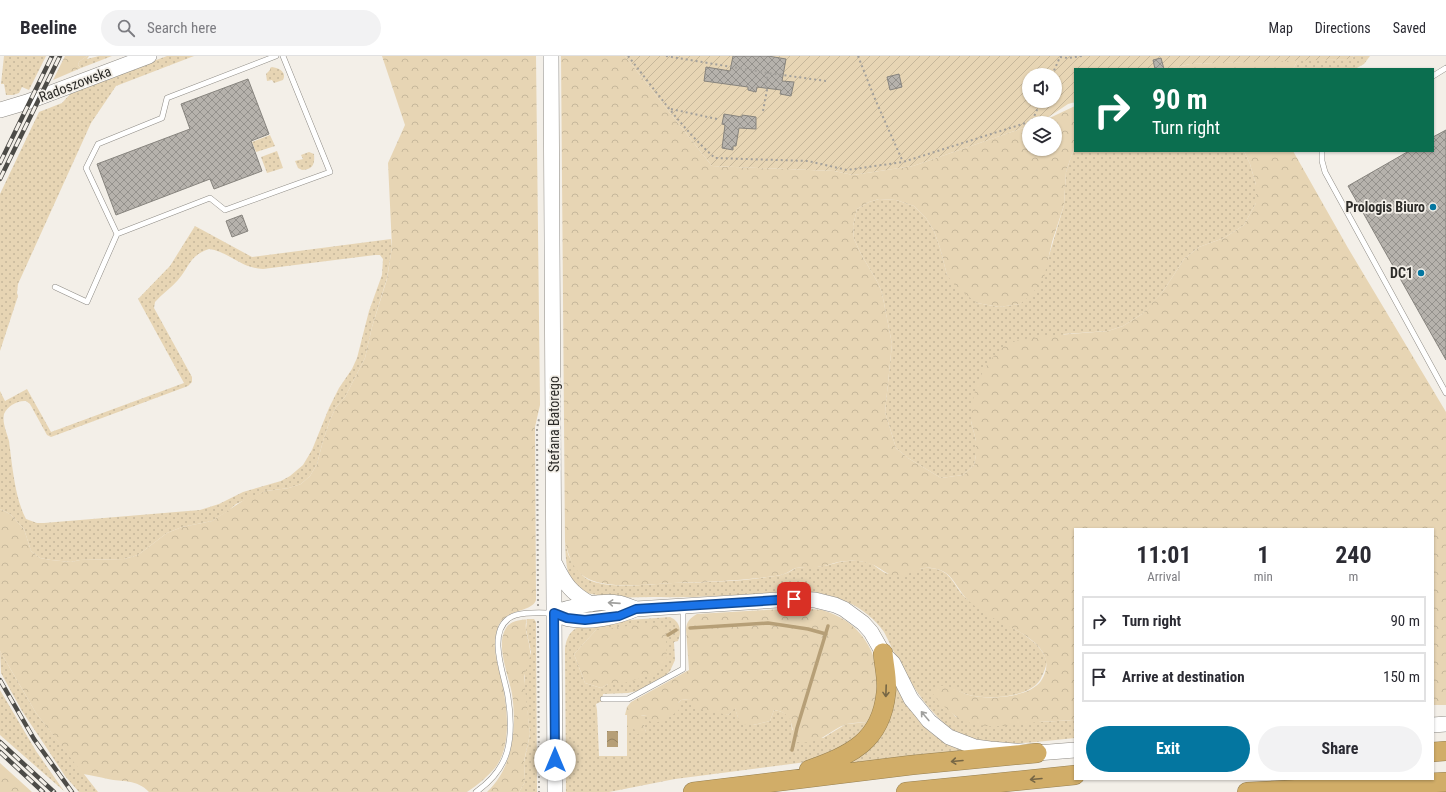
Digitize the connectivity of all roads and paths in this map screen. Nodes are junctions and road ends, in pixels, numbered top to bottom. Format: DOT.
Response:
graph roads {
  1 [pos="149,56"];
  2 [pos="276,56"];
  3 [pos="283,56"];
  4 [pos="551,56"];
  5 [pos="628,56"];
  6 [pos="666,56"];
  7 [pos="858,56"];
  8 [pos="1060,56"];
  9 [pos="1082,56"];
  10 [pos="1055,68"];
  11 [pos="1446,68"];
  12 [pos="768,73"];
  13 [pos="1434,75"];
  14 [pos="826,81"];
  15 [pos="1038,108"];
  16 [pos="670,109"];
  17 [pos="0,110"];
  18 [pos="763,111"];
  19 [pos="717,118"];
  20 [pos="1322,152"];
  21 [pos="903,162"];
  22 [pos="117,234"];
  23 [pos="55,287"];
  24 [pos="1446,393"];
  25 [pos="554,563"];
  26 [pos="591,604"];
  27 [pos="682,606"];
  28 [pos="636,609"];
  29 [pos="554,613"];
  30 [pos="883,653"];
  31 [pos="603,699"];
  32 [pos="1446,724"];
  33 [pos="1434,725"];
  34 [pos="1074,750"];
  35 [pos="1446,751"];
  36 [pos="1434,752"];
  37 [pos="1037,754"];
  38 [pos="1074,775"];
  39 [pos="776,782"];
  40 [pos="1446,782"];
  41 [pos="476,792"];
  42 [pos="555,792"];
  43 [pos="693,792"];
  44 [pos="906,792"];
  45 [pos="1247,792"];
  1 -- 17 [label="street, Radoszowska"];
  2 -- 22 [label="lane"];
  3 -- 22 [label="lane"];
  4 -- 25 [label="street, Stefana Batorego"];
  5 -- 16 [label="path"];
  6 -- 12 [label="path"];
  7 -- 21 [label="path"];
  8 -- 9 [label="path"];
  8 -- 10 [label="path"];
  11 -- 13 [label="lane"];
  12 -- 14 [label="path"];
  12 -- 18 [label="path"];
  15 -- 21 [label="path"];
  16 -- 19 [label="path"];
  16 -- 21 [label="path"];
  20 -- 24 [label="lane"];
  22 -- 23 [label="lane"];
  25 -- 26 [label="street"];
  25 -- 29 [label="street, Stefana Batorego"];
  28 -- 26 [label="street, one-way"];
  26 -- 29 [label="street"];
  27 -- 28 [label="street"];
  27 -- 30 [label="street"];
  27 -- 31 [label="lane"];
  28 -- 29 [label="street"];
  29 -- 41 [label="lane"];
  29 -- 42 [label="street, Stefana Batorego"];
  37 -- 30 [label="street, one-way"];
  30 -- 39 [label="highway, one-way"];
  32 -- 33 [label="street"];
  34 -- 37 [label="street"];
  35 -- 36 [label="highway"];
  37 -- 39 [label="highway, one-way"];
  38 -- 44 [label="highway, one-way"];
  39 -- 43 [label="highway"];
  40 -- 45 [label="highway"];
}
